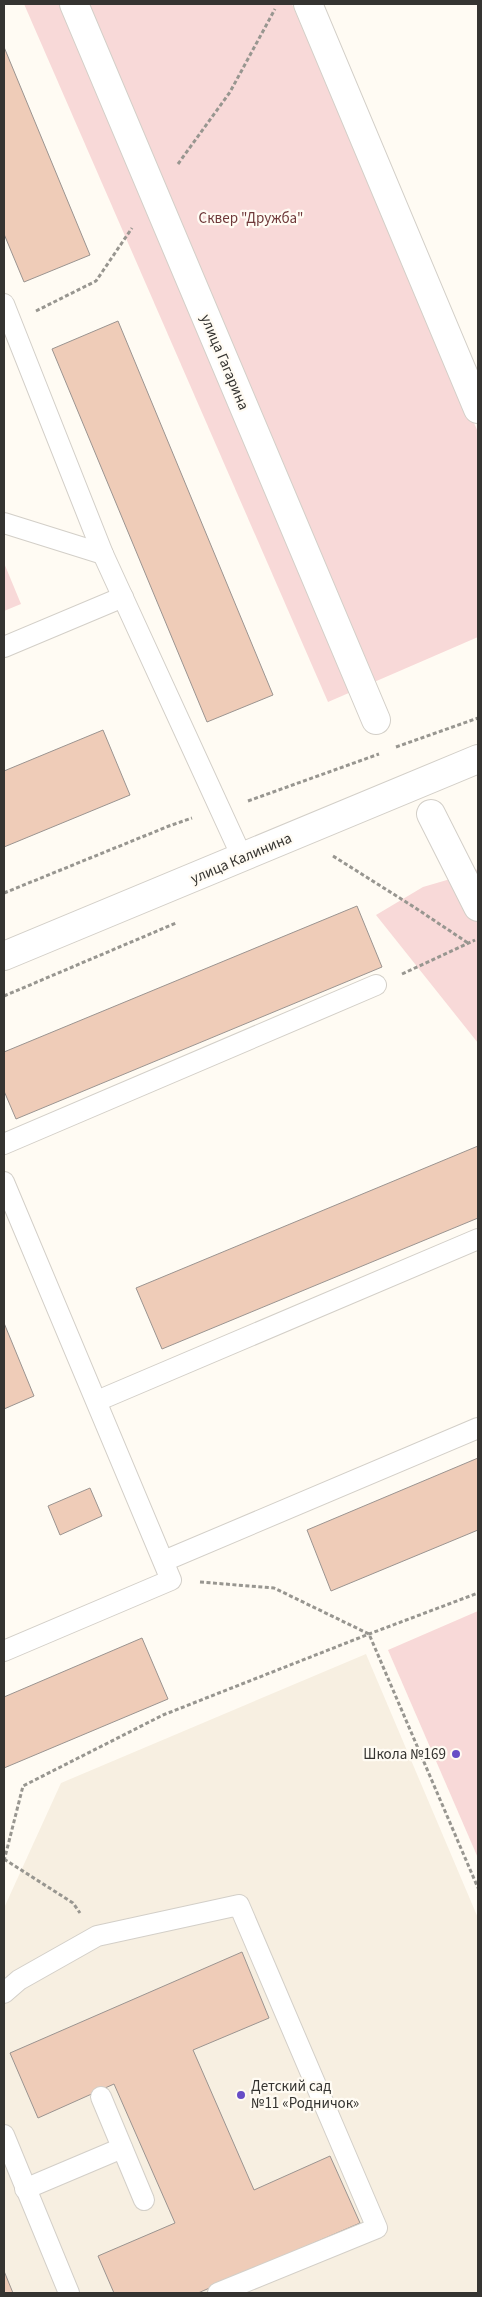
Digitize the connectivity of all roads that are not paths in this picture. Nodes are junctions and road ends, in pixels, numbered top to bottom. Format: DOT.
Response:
graph roads {
  1 [pos="74,4"];
  2 [pos="308,4"];
  3 [pos="4,304"];
  4 [pos="478,409"];
  5 [pos="4,523"];
  6 [pos="103,554"];
  7 [pos="123,597"];
  8 [pos="4,647"];
  9 [pos="376,720"];
  10 [pos="478,759"];
  11 [pos="432,814"];
  12 [pos="242,857"];
  13 [pos="478,907"];
  14 [pos="4,956"];
  15 [pos="376,985"];
  16 [pos="4,1144"];
  17 [pos="4,1182"];
  18 [pos="478,1239"];
  19 [pos="96,1401"];
  20 [pos="478,1428"];
  21 [pos="164,1561"];
  22 [pos="4,1651"];
  23 [pos="4,1993"];
  24 [pos="101,2097"];
  25 [pos="4,2135"];
  26 [pos="122,2148"];
  27 [pos="25,2189"];
  28 [pos="144,2200"];
  29 [pos="69,2293"];
  30 [pos="218,2293"];
  1 -- 9 [label="street, улица Гагарина"];
  2 -- 4 [label="street"];
  3 -- 6 [label="lane"];
  5 -- 6 [label="lane"];
  6 -- 7 [label="lane"];
  7 -- 8 [label="lane"];
  7 -- 12 [label="lane"];
  10 -- 12 [label="street, улица Калинина"];
  11 -- 13 [label="street"];
  12 -- 14 [label="street, улица Калинина"];
  15 -- 16 [label="lane"];
  17 -- 19 [label="lane"];
  18 -- 19 [label="lane"];
  19 -- 21 [label="lane"];
  20 -- 21 [label="lane"];
  21 -- 22 [label="lane"];
  23 -- 30 [label="lane"];
  24 -- 26 [label="lane"];
  25 -- 27 [label="lane"];
  26 -- 27 [label="lane"];
  26 -- 28 [label="lane"];
  27 -- 29 [label="lane"];
}
